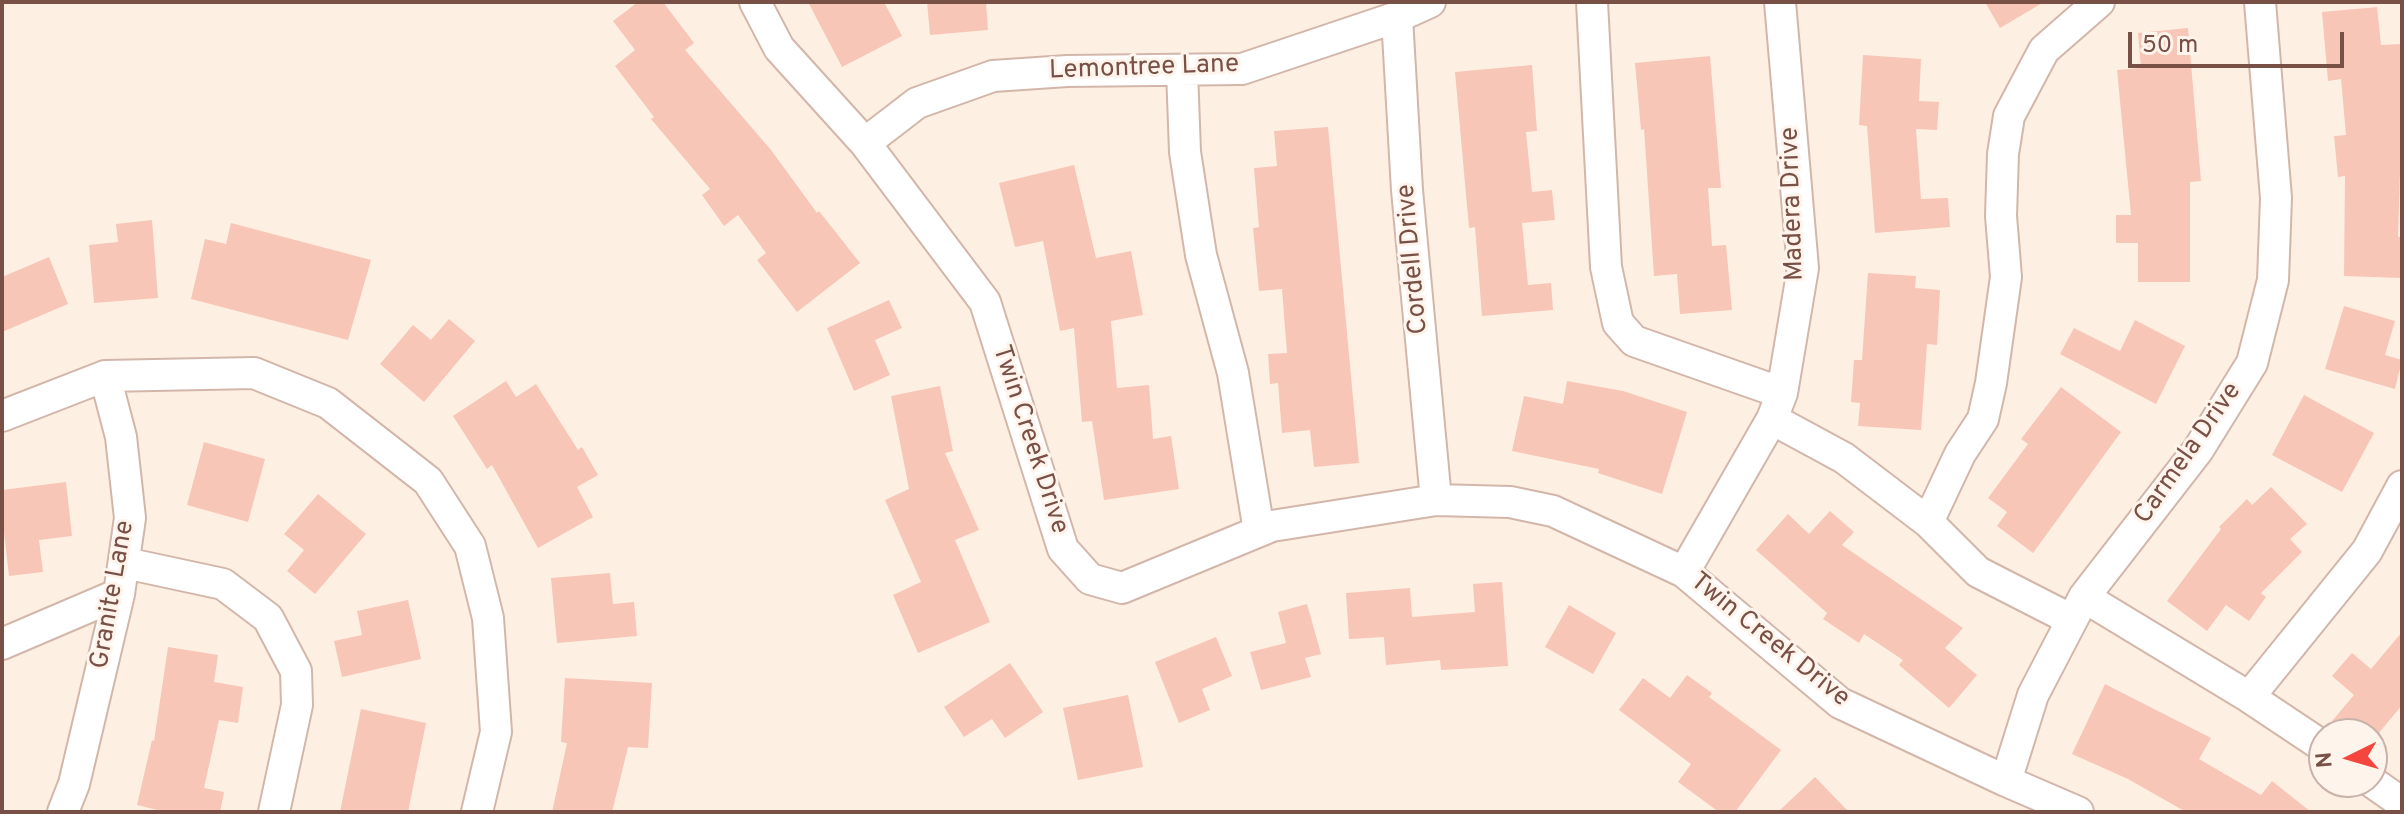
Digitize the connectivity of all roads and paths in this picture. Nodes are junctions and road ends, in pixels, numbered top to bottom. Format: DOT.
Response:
graph roads {
  1 [pos="755,2"];
  2 [pos="1430,2"];
  3 [pos="1592,2"];
  4 [pos="1780,2"];
  5 [pos="2099,2"];
  6 [pos="2260,2"];
  7 [pos="1397,17"];
  8 [pos="1182,70"];
  9 [pos="865,143"];
  10 [pos="105,376"];
  11 [pos="1777,406"];
  12 [pos="2,416"];
  13 [pos="2402,486"];
  14 [pos="1436,500"];
  15 [pos="1928,522"];
  16 [pos="1259,531"];
  17 [pos="125,563"];
  18 [pos="1684,572"];
  19 [pos="119,594"];
  20 [pos="2078,609"];
  21 [pos="2,644"];
  22 [pos="2249,697"];
  23 [pos="2308,736"];
  24 [pos="2006,781"];
  25 [pos="63,812"];
  26 [pos="274,812"];
  27 [pos="477,812"];
  28 [pos="2078,812"];
  1 -- 9 [label="street, Twin Creek Drive"];
  2 -- 7 [label="street, Lemontree Lane"];
  3 -- 11 [label="street"];
  4 -- 11 [label="street, Madera Drive"];
  5 -- 15 [label="street"];
  6 -- 20 [label="street, Carmela Drive"];
  7 -- 8 [label="street, Lemontree Lane"];
  7 -- 14 [label="street, Cordell Drive"];
  8 -- 9 [label="street, Lemontree Lane"];
  8 -- 16 [label="street"];
  9 -- 16 [label="street, Twin Creek Drive"];
  10 -- 12 [label="street"];
  10 -- 17 [label="street, Granite Lane"];
  10 -- 27 [label="street"];
  11 -- 15 [label="street"];
  11 -- 18 [label="street, Madera Drive"];
  13 -- 22 [label="street"];
  14 -- 16 [label="street, Twin Creek Drive"];
  14 -- 18 [label="street, Twin Creek Drive"];
  15 -- 20 [label="street"];
  17 -- 19 [label="street, Granite Lane"];
  17 -- 26 [label="street"];
  18 -- 24 [label="street, Twin Creek Drive"];
  19 -- 21 [label="street"];
  19 -- 25 [label="street, Granite Lane"];
  20 -- 22 [label="street"];
  20 -- 24 [label="street, Carmela Drive"];
  22 -- 23 [label="street"];
  24 -- 28 [label="street, Twin Creek Drive"];
}
